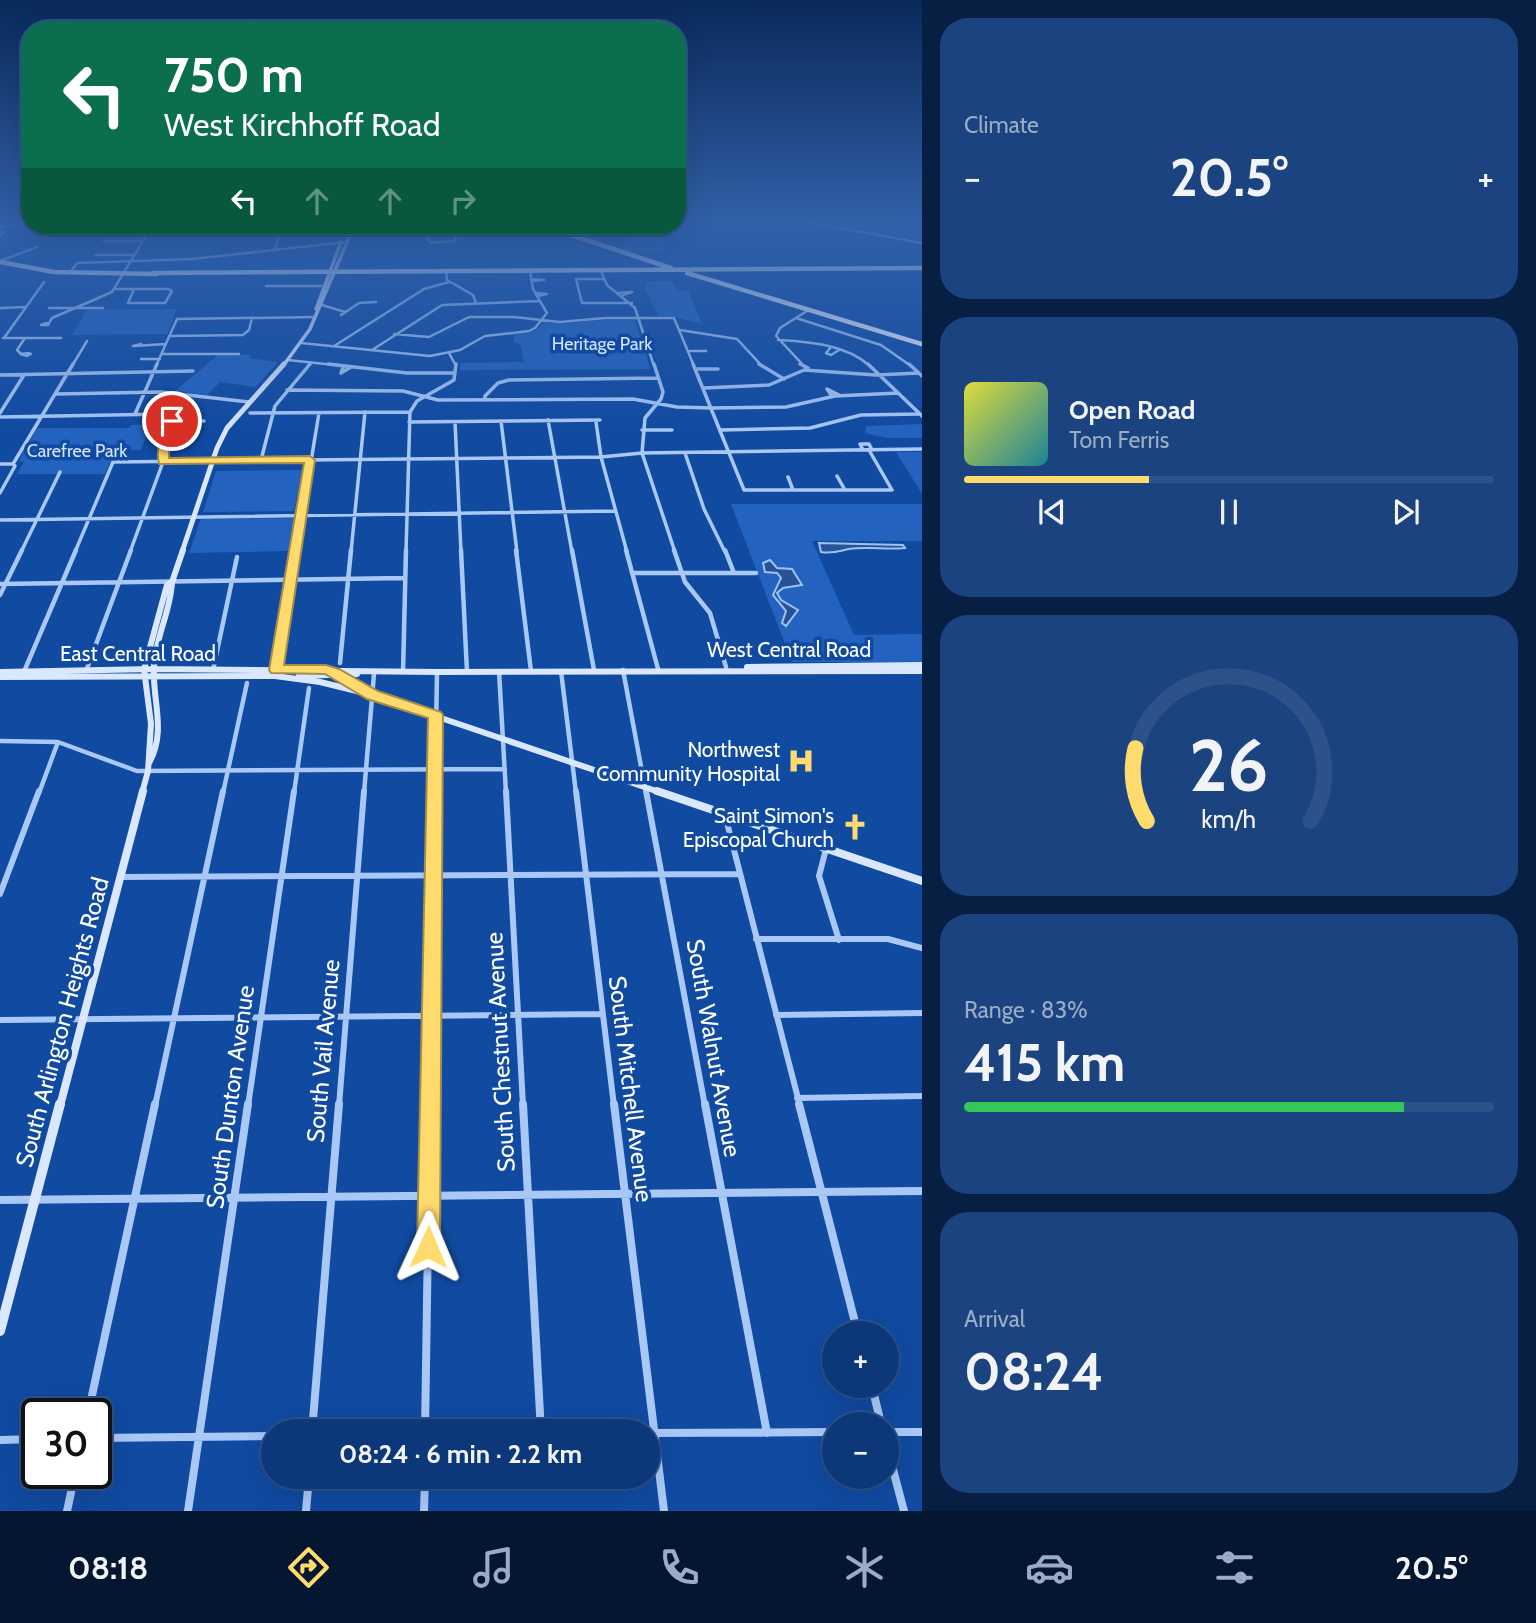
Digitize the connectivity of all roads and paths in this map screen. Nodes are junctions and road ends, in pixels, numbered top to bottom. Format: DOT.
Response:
graph roads {
  1 [pos="36,293"];
  2 [pos="108,293"];
  3 [pos="132,293"];
  4 [pos="171,293"];
  5 [pos="322,293"];
  6 [pos="325,293"];
  7 [pos="418,293"];
  8 [pos="468,293"];
  9 [pos="536,293"];
  10 [pos="579,293"];
  11 [pos="617,293"];
  12 [pos="753,293"];
  13 [pos="540,301"];
  14 [pos="376,302"];
  15 [pos="476,303"];
  16 [pos="632,303"];
  17 [pos="322,305"];
  18 [pos="25,307"];
  19 [pos="0,308"];
  20 [pos="49,308"];
  21 [pos="75,308"];
  22 [pos="103,308"];
  23 [pos="809,310"];
  24 [pos="345,312"];
  25 [pos="341,315"];
  26 [pos="316,317"];
  27 [pos="252,318"];
  28 [pos="639,318"];
  29 [pos="796,318"];
  30 [pos="542,320"];
  31 [pos="47,323"];
  32 [pos="680,330"];
  33 [pos="394,334"];
  34 [pos="169,336"];
  35 [pos="2,338"];
  36 [pos="25,338"];
  37 [pos="61,338"];
  38 [pos="778,340"];
  39 [pos="87,341"];
  40 [pos="300,343"];
  41 [pos="922,343"];
  42 [pos="141,344"];
  43 [pos="166,344"];
  44 [pos="334,346"];
  45 [pos="831,347"];
  46 [pos="839,350"];
  47 [pos="372,351"];
  48 [pos="689,351"];
  49 [pos="706,351"];
  50 [pos="22,354"];
  51 [pos="239,354"];
  52 [pos="449,354"];
  53 [pos="161,356"];
  54 [pos="141,359"];
  55 [pos="288,360"];
  56 [pos="311,363"];
  57 [pos="801,365"];
  58 [pos="696,369"];
  59 [pos="719,369"];
  60 [pos="818,370"];
  61 [pos="193,371"];
  62 [pos="153,372"];
  63 [pos="455,373"];
  64 [pos="797,373"];
  65 [pos="24,374"];
  66 [pos="68,374"];
  67 [pos="0,375"];
  68 [pos="876,375"];
  69 [pos="920,375"];
  70 [pos="658,378"];
  71 [pos="784,379"];
  72 [pos="704,388"];
  73 [pos="287,390"];
  74 [pos="146,392"];
  75 [pos="898,393"];
  76 [pos="56,394"];
  77 [pos="832,396"];
  78 [pos="839,396"];
  79 [pos="425,397"];
  80 [pos="485,400"];
  81 [pos="249,402"];
  82 [pos="657,404"];
  83 [pos="245,408"];
  84 [pos="712,408"];
  85 [pos="319,412"];
  86 [pos="365,412"];
  87 [pos="410,412"];
  88 [pos="250,413"];
  89 [pos="273,413"];
  90 [pos="135,414"];
  91 [pos="0,415"];
  92 [pos="171,415"];
  93 [pos="238,415"];
  94 [pos="920,415"];
  95 [pos="42,416"];
  96 [pos="172,421"];
  97 [pos="204,421"];
  98 [pos="501,421"];
  99 [pos="548,421"];
  100 [pos="409,422"];
  101 [pos="455,422"];
  102 [pos="642,430"];
  103 [pos="672,430"];
  104 [pos="721,430"];
  105 [pos="192,440"];
  106 [pos="164,441"];
  107 [pos="922,449"];
  108 [pos="868,450"];
  109 [pos="642,453"];
  110 [pos="685,453"];
  111 [pos="730,453"];
  112 [pos="554,457"];
  113 [pos="601,457"];
  114 [pos="455,458"];
  115 [pos="504,458"];
  116 [pos="359,459"];
  117 [pos="409,459"];
  118 [pos="214,460"];
  119 [pos="261,460"];
  120 [pos="310,460"];
  121 [pos="163,461"];
  122 [pos="0,464"];
  123 [pos="13,464"];
  124 [pos="60,472"];
  125 [pos="837,476"];
  126 [pos="788,477"];
  127 [pos="744,490"];
  128 [pos="793,490"];
  129 [pos="845,490"];
  130 [pos="892,490"];
  131 [pos="0,493"];
  132 [pos="563,511"];
  133 [pos="615,511"];
  134 [pos="511,512"];
  135 [pos="408,513"];
  136 [pos="459,513"];
  137 [pos="301,514"];
  138 [pos="354,514"];
  139 [pos="195,516"];
  140 [pos="144,517"];
  141 [pos="91,518"];
  142 [pos="37,519"];
  143 [pos="0,520"];
  144 [pos="237,557"];
  145 [pos="632,573"];
  146 [pos="682,573"];
  147 [pos="734,573"];
  148 [pos="756,573"];
  149 [pos="347,578"];
  150 [pos="405,578"];
  151 [pos="233,579"];
  152 [pos="290,579"];
  153 [pos="120,581"];
  154 [pos="172,581"];
  155 [pos="63,582"];
  156 [pos="3,584"];
  157 [pos="0,595"];
  158 [pos="340,663"];
  159 [pos="922,665"];
  160 [pos="726,667"];
  161 [pos="213,670"];
  162 [pos="326,670"];
  163 [pos="594,670"];
  164 [pos="623,670"];
  165 [pos="657,670"];
  166 [pos="86,671"];
  167 [pos="467,671"];
  168 [pos="499,671"];
  169 [pos="531,671"];
  170 [pos="561,671"];
  171 [pos="922,671"];
  172 [pos="403,672"];
  173 [pos="437,672"];
  174 [pos="145,673"];
  175 [pos="155,673"];
  176 [pos="275,673"];
  177 [pos="23,674"];
  178 [pos="374,674"];
  179 [pos="0,675"];
  180 [pos="341,675"];
  181 [pos="247,683"];
  182 [pos="309,688"];
  183 [pos="373,695"];
  184 [pos="436,715"];
  185 [pos="503,738"];
  186 [pos="0,741"];
  187 [pos="58,742"];
  188 [pos="573,763"];
  189 [pos="148,767"];
  190 [pos="436,769"];
  191 [pos="505,769"];
  192 [pos="298,770"];
  193 [pos="365,770"];
  194 [pos="228,771"];
  195 [pos="647,787"];
  196 [pos="724,814"];
  197 [pos="826,849"];
  198 [pos="509,874"];
  199 [pos="586,874"];
  200 [pos="663,874"];
  201 [pos="738,874"];
  202 [pos="357,876"];
  203 [pos="435,876"];
  204 [pos="120,877"];
  205 [pos="205,877"];
  206 [pos="282,877"];
  207 [pos="922,881"];
  208 [pos="0,894"];
  209 [pos="756,939"];
  210 [pos="839,940"];
  211 [pos="922,948"];
  212 [pos="922,1013"];
  213 [pos="601,1014"];
  214 [pos="432,1015"];
  215 [pos="517,1015"];
  216 [pos="776,1015"];
  217 [pos="347,1016"];
  218 [pos="173,1018"];
  219 [pos="261,1018"];
  220 [pos="82,1019"];
  221 [pos="0,1021"];
  222 [pos="922,1096"];
  223 [pos="797,1098"];
  224 [pos="922,1191"];
  225 [pos="721,1192"];
  226 [pos="821,1192"];
  227 [pos="625,1193"];
  228 [pos="527,1194"];
  229 [pos="332,1195"];
  230 [pos="429,1195"];
  231 [pos="234,1197"];
  232 [pos="134,1199"];
  233 [pos="0,1200"];
  234 [pos="34,1200"];
  235 [pos="855,1321"];
  236 [pos="0,1331"];
  237 [pos="91,1398"];
  238 [pos="313,1419"];
  239 [pos="425,1419"];
  240 [pos="540,1419"];
  241 [pos="649,1419"];
  242 [pos="822,1432"];
  243 [pos="899,1432"];
  244 [pos="922,1432"];
  245 [pos="660,1433"];
  246 [pos="767,1433"];
  247 [pos="199,1436"];
  248 [pos="261,1436"];
  249 [pos="112,1438"];
  250 [pos="21,1439"];
  251 [pos="0,1440"];
  252 [pos="660,1487"];
  253 [pos="72,1489"];
  254 [pos="308,1489"];
  255 [pos="425,1489"];
  256 [pos="898,1489"];
  257 [pos="67,1511"];
  258 [pos="188,1511"];
  259 [pos="306,1511"];
  260 [pos="424,1511"];
  261 [pos="664,1511"];
  262 [pos="904,1511"];
  1 -- 18 [label="street"];
  2 -- 21 [label="street"];
  3 -- 4 [label="street"];
  5 -- 26 [label="main road, South Arlington Heights Road"];
  6 -- 17 [label="main road, South Arlington Heights Road"];
  7 -- 44 [label="street"];
  8 -- 15 [label="street"];
  9 -- 13 [label="street"];
  10 -- 16 [label="street"];
  11 -- 16 [label="street"];
  12 -- 23 [label="main road"];
  13 -- 15 [label="street"];
  13 -- 30 [label="street"];
  14 -- 24 [label="street"];
  15 -- 33 [label="street"];
  16 -- 28 [label="street"];
  17 -- 24 [label="street"];
  17 -- 26 [label="main road, South Arlington Heights Road"];
  18 -- 19 [label="street"];
  18 -- 35 [label="street"];
  20 -- 21 [label="street"];
  21 -- 22 [label="street"];
  21 -- 31 [label="street"];
  23 -- 29 [label="street"];
  23 -- 41 [label="main road"];
  24 -- 25 [label="street"];
  26 -- 27 [label="street"];
  26 -- 40 [label="main road, South Arlington Heights Road"];
  27 -- 34 [label="street"];
  27 -- 34 [label="street"];
  28 -- 30 [label="street"];
  28 -- 32 [label="street"];
  28 -- 70 [label="street"];
  29 -- 38 [label="street"];
  29 -- 69 [label="street"];
  30 -- 33 [label="street"];
  30 -- 52 [label="street"];
  32 -- 48 [label="street"];
  32 -- 71 [label="street"];
  33 -- 47 [label="street"];
  34 -- 43 [label="street"];
  35 -- 36 [label="street"];
  36 -- 37 [label="street"];
  36 -- 50 [label="street"];
  38 -- 45 [label="street"];
  38 -- 57 [label="street"];
  39 -- 66 [label="street"];
  40 -- 44 [label="street"];
  40 -- 55 [label="main road, South Arlington Heights Road"];
  42 -- 43 [label="street"];
  43 -- 53 [label="street"];
  44 -- 47 [label="street"];
  45 -- 46 [label="street"];
  45 -- 46 [label="street"];
  46 -- 68 [label="street"];
  47 -- 52 [label="street"];
  48 -- 49 [label="street"];
  48 -- 58 [label="street"];
  51 -- 53 [label="street"];
  52 -- 63 [label="street"];
  53 -- 54 [label="street"];
  53 -- 62 [label="street"];
  55 -- 56 [label="street"];
  55 -- 81 [label="main road, South Arlington Heights Road"];
  56 -- 63 [label="street"];
  56 -- 73 [label="street"];
  57 -- 60 [label="street"];
  57 -- 64 [label="street"];
  58 -- 59 [label="street"];
  58 -- 72 [label="street"];
  60 -- 64 [label="street"];
  60 -- 68 [label="street"];
  61 -- 62 [label="street"];
  62 -- 66 [label="street"];
  62 -- 74 [label="street"];
  63 -- 79 [label="street"];
  64 -- 71 [label="street"];
  65 -- 66 [label="street"];
  65 -- 67 [label="street"];
  65 -- 91 [label="street"];
  66 -- 76 [label="street"];
  68 -- 69 [label="street"];
  68 -- 75 [label="street"];
  70 -- 80 [label="street"];
  70 -- 82 [label="street"];
  71 -- 72 [label="street"];
  72 -- 84 [label="street"];
  73 -- 79 [label="street"];
  73 -- 89 [label="street"];
  74 -- 76 [label="street"];
  74 -- 81 [label="street"];
  74 -- 90 [label="street"];
  75 -- 78 [label="street"];
  75 -- 94 [label="street"];
  76 -- 95 [label="street"];
  77 -- 78 [label="street"];
  77 -- 78 [label="street"];
  77 -- 84 [label="street"];
  79 -- 80 [label="street"];
  79 -- 87 [label="street"];
  80 -- 82 [label="street"];
  81 -- 83 [label="main road, South Arlington Heights Road"];
  82 -- 84 [label="street"];
  82 -- 102 [label="street"];
  83 -- 88 [label="main road"];
  83 -- 93 [label="main road, South Arlington Heights Road"];
  84 -- 104 [label="street"];
  85 -- 86 [label="street"];
  85 -- 89 [label="street"];
  85 -- 120 [label="street"];
  86 -- 87 [label="street"];
  86 -- 116 [label="street"];
  87 -- 100 [label="street"];
  88 -- 89 [label="street"];
  88 -- 93 [label="main road"];
  89 -- 119 [label="street"];
  90 -- 92 [label="street"];
  90 -- 95 [label="street"];
  91 -- 95 [label="street"];
  92 -- 96 [label="street"];
  93 -- 118 [label="main road, South Arlington Heights Road"];
  94 -- 104 [label="street"];
  95 -- 123 [label="street"];
  96 -- 97 [label="street"];
  96 -- 106 [label="street"];
  98 -- 99 [label="street"];
  98 -- 101 [label="street"];
  98 -- 115 [label="street"];
  99 -- 112 [label="street"];
  99 -- 113 [label="street"];
  100 -- 101 [label="street"];
  100 -- 117 [label="street"];
  101 -- 114 [label="street"];
  102 -- 103 [label="street"];
  102 -- 109 [label="street"];
  104 -- 111 [label="street"];
  105 -- 106 [label="street"];
  106 -- 121 [label="street"];
  107 -- 108 [label="street"];
  108 -- 111 [label="street"];
  108 -- 130 [label="street"];
  109 -- 110 [label="street"];
  109 -- 113 [label="street"];
  109 -- 146 [label="street"];
  110 -- 111 [label="street"];
  110 -- 147 [label="street"];
  111 -- 127 [label="street"];
  112 -- 113 [label="street"];
  112 -- 115 [label="street"];
  112 -- 132 [label="street"];
  113 -- 133 [label="street"];
  114 -- 115 [label="street"];
  114 -- 117 [label="street"];
  114 -- 136 [label="street"];
  115 -- 134 [label="street"];
  116 -- 117 [label="street"];
  116 -- 120 [label="street"];
  116 -- 138 [label="street"];
  117 -- 135 [label="street"];
  118 -- 119 [label="street"];
  118 -- 121 [label="street"];
  118 -- 139 [label="main road, South Arlington Heights Road"];
  119 -- 120 [label="street"];
  120 -- 137 [label="street"];
  121 -- 140 [label="street"];
  121 -- 141 [label="street"];
  122 -- 123 [label="street"];
  123 -- 131 [label="street"];
  124 -- 142 [label="street"];
  125 -- 129 [label="street"];
  126 -- 128 [label="street"];
  127 -- 128 [label="street"];
  128 -- 129 [label="street"];
  129 -- 130 [label="street"];
  132 -- 133 [label="street"];
  132 -- 134 [label="street"];
  132 -- 163 [label="street"];
  133 -- 145 [label="street"];
  134 -- 136 [label="street"];
  134 -- 169 [label="street"];
  135 -- 136 [label="street"];
  135 -- 138 [label="street"];
  135 -- 150 [label="street"];
  136 -- 167 [label="street"];
  137 -- 138 [label="street"];
  137 -- 139 [label="street"];
  137 -- 152 [label="street"];
  138 -- 149 [label="street"];
  139 -- 140 [label="street"];
  139 -- 154 [label="main road, South Arlington Heights Road"];
  140 -- 141 [label="street"];
  140 -- 153 [label="street"];
  141 -- 142 [label="street"];
  141 -- 155 [label="street"];
  142 -- 143 [label="street"];
  142 -- 156 [label="street"];
  144 -- 151 [label="street"];
  145 -- 146 [label="street"];
  145 -- 165 [label="street"];
  146 -- 147 [label="street"];
  146 -- 160 [label="street"];
  147 -- 148 [label="street"];
  149 -- 150 [label="street"];
  149 -- 152 [label="street"];
  149 -- 158 [label="street"];
  150 -- 172 [label="street"];
  151 -- 152 [label="street"];
  151 -- 154 [label="street"];
  151 -- 161 [label="street"];
  152 -- 176 [label="street"];
  153 -- 154 [label="street"];
  153 -- 155 [label="street"];
  153 -- 166 [label="street"];
  154 -- 174 [label="main road, South Arlington Heights Road"];
  154 -- 175 [label="main road, South Arlington Heights Road"];
  155 -- 156 [label="street"];
  155 -- 177 [label="street"];
  156 -- 157 [label="street"];
  159 -- 160 [label="main road, West Central Road"];
  160 -- 165 [label="main road, West Central Road"];
  161 -- 175 [label="main road, East Central Road"];
  161 -- 176 [label="main road, East Central Road"];
  162 -- 172 [label="main road, West Central Road"];
  162 -- 176 [label="main road, West Central Road"];
  162 -- 180 [label="main road"];
  163 -- 164 [label="main road, West Central Road"];
  163 -- 170 [label="main road, West Central Road"];
  164 -- 165 [label="main road, West Central Road"];
  164 -- 195 [label="street, South Walnut Avenue"];
  165 -- 171 [label="main road, West Central Road"];
  166 -- 174 [label="main road, East Central Road"];
  166 -- 177 [label="main road, East Central Road"];
  167 -- 168 [label="main road, West Central Road"];
  167 -- 173 [label="main road, West Central Road"];
  168 -- 169 [label="main road, West Central Road"];
  168 -- 185 [label="street, South Chestnut Avenue"];
  169 -- 170 [label="main road, West Central Road"];
  170 -- 188 [label="street, South Mitchell Avenue"];
  172 -- 173 [label="main road, West Central Road"];
  172 -- 178 [label="main road, West Central Road"];
  173 -- 184 [label="street"];
  174 -- 175 [label="main road, East Central Road"];
  174 -- 177 [label="main road, East Central Road"];
  174 -- 189 [label="main road, South Arlington Heights Road"];
  175 -- 176 [label="main road, East Central Road"];
  175 -- 189 [label="main road, South Arlington Heights Road"];
  176 -- 180 [label="main road, West Central Road"];
  176 -- 183 [label="main road"];
  177 -- 179 [label="main road, East Central Road"];
  178 -- 180 [label="main road, West Central Road"];
  178 -- 183 [label="street, South Vail Avenue"];
  180 -- 183 [label="main road"];
  181 -- 194 [label="street"];
  182 -- 192 [label="street, South Dunton Avenue"];
  183 -- 184 [label="main road"];
  183 -- 193 [label="street, South Vail Avenue"];
  184 -- 185 [label="main road"];
  184 -- 190 [label="street"];
  185 -- 188 [label="main road"];
  185 -- 191 [label="street, South Chestnut Avenue"];
  186 -- 187 [label="street"];
  187 -- 189 [label="street"];
  187 -- 208 [label="street"];
  188 -- 195 [label="main road"];
  188 -- 199 [label="street, South Mitchell Avenue"];
  189 -- 194 [label="street"];
  189 -- 204 [label="main road, South Arlington Heights Road"];
  190 -- 191 [label="street"];
  190 -- 193 [label="street"];
  190 -- 203 [label="street"];
  191 -- 198 [label="street, South Chestnut Avenue"];
  192 -- 193 [label="street"];
  192 -- 194 [label="street"];
  192 -- 206 [label="street, South Dunton Avenue"];
  193 -- 202 [label="street, South Vail Avenue"];
  194 -- 205 [label="street"];
  195 -- 196 [label="main road"];
  195 -- 200 [label="street, South Walnut Avenue"];
  196 -- 197 [label="main road"];
  196 -- 201 [label="street"];
  197 -- 207 [label="main road"];
  197 -- 210 [label="street"];
  198 -- 199 [label="street"];
  198 -- 203 [label="street"];
  198 -- 215 [label="street, South Chestnut Avenue"];
  199 -- 200 [label="street"];
  199 -- 213 [label="street, South Mitchell Avenue"];
  200 -- 201 [label="street"];
  200 -- 225 [label="street, South Walnut Avenue"];
  201 -- 209 [label="street"];
  202 -- 203 [label="street"];
  202 -- 206 [label="street"];
  202 -- 217 [label="street, South Vail Avenue"];
  203 -- 214 [label="street"];
  204 -- 205 [label="street"];
  204 -- 220 [label="main road, South Arlington Heights Road"];
  205 -- 206 [label="street"];
  205 -- 218 [label="street"];
  206 -- 219 [label="street, South Dunton Avenue"];
  209 -- 210 [label="street"];
  209 -- 216 [label="street"];
  210 -- 211 [label="street"];
  212 -- 216 [label="street"];
  213 -- 215 [label="street"];
  213 -- 227 [label="street, South Mitchell Avenue"];
  214 -- 215 [label="street"];
  214 -- 217 [label="street"];
  214 -- 230 [label="street"];
  215 -- 228 [label="street, South Chestnut Avenue"];
  216 -- 223 [label="street"];
  217 -- 219 [label="street"];
  217 -- 229 [label="street, South Vail Avenue"];
  218 -- 219 [label="street"];
  218 -- 220 [label="street"];
  218 -- 232 [label="street"];
  219 -- 231 [label="street, South Dunton Avenue"];
  220 -- 221 [label="street"];
  220 -- 234 [label="main road, South Arlington Heights Road"];
  222 -- 223 [label="street"];
  223 -- 226 [label="street"];
  224 -- 226 [label="street"];
  225 -- 226 [label="street"];
  225 -- 227 [label="street"];
  225 -- 246 [label="street, South Walnut Avenue"];
  226 -- 235 [label="street"];
  227 -- 228 [label="street"];
  227 -- 241 [label="street, South Mitchell Avenue"];
  228 -- 230 [label="street"];
  228 -- 240 [label="street, South Chestnut Avenue"];
  229 -- 230 [label="street"];
  229 -- 231 [label="street"];
  229 -- 238 [label="street, South Vail Avenue"];
  230 -- 239 [label="street"];
  231 -- 232 [label="street"];
  231 -- 247 [label="street, South Dunton Avenue"];
  232 -- 234 [label="street"];
  232 -- 237 [label="street"];
  233 -- 234 [label="street"];
  234 -- 236 [label="main road, South Arlington Heights Road"];
  242 -- 246 [label="street"];
  243 -- 244 [label="street"];
  245 -- 246 [label="street"];
  247 -- 248 [label="street"];
  247 -- 249 [label="street"];
  247 -- 258 [label="street, South Dunton Avenue"];
  250 -- 251 [label="street"];
  252 -- 261 [label="street, South Mitchell Avenue"];
  253 -- 257 [label="street"];
  254 -- 259 [label="street"];
  255 -- 260 [label="street"];
  256 -- 262 [label="street"];
}
